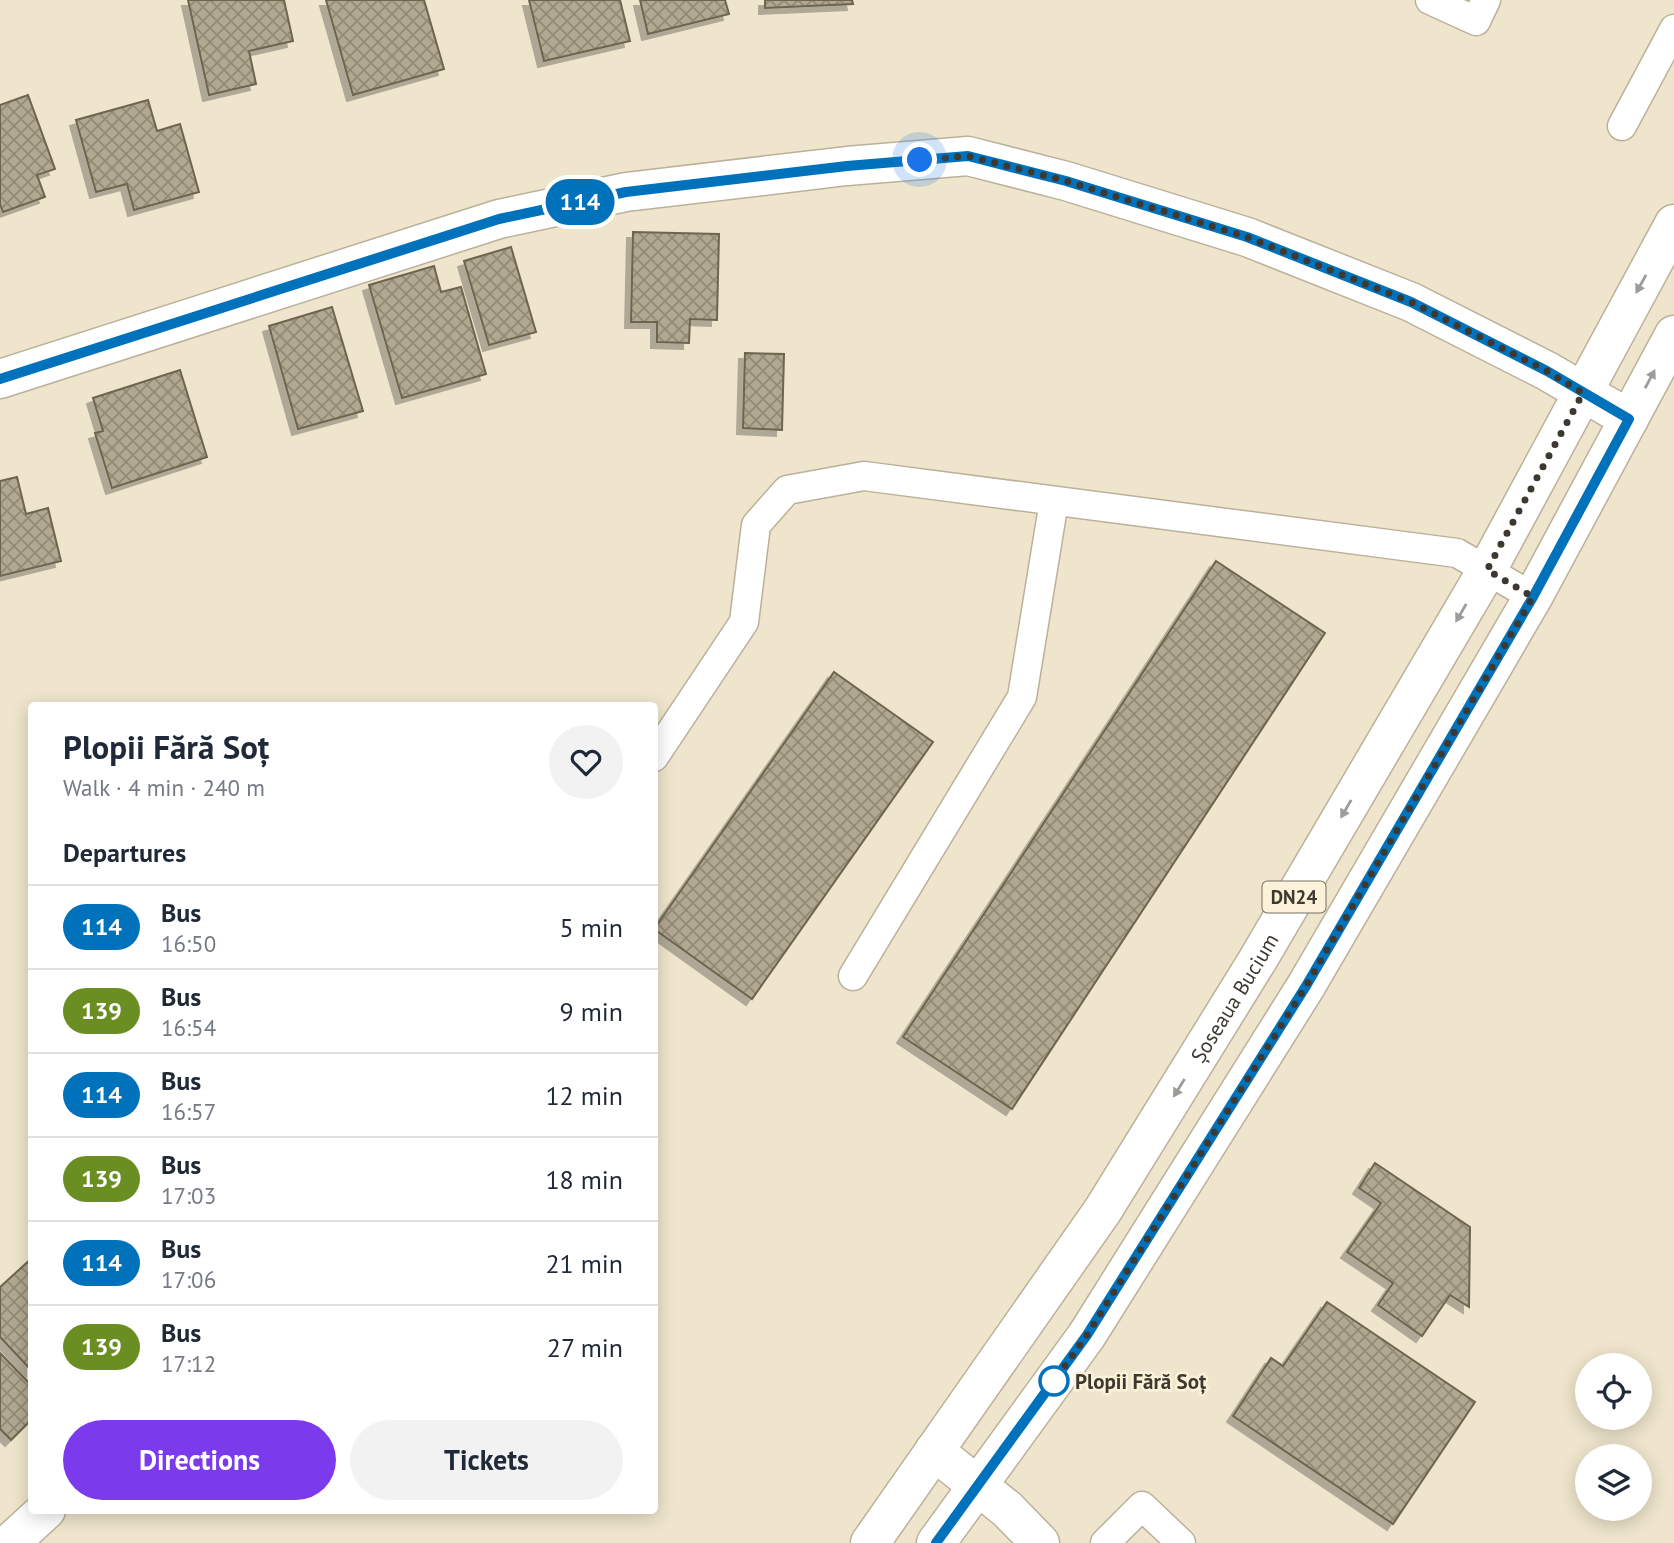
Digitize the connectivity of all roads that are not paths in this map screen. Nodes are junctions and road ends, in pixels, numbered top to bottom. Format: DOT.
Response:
graph roads {
  1 [pos="1430,0"];
  2 [pos="1486,0"];
  3 [pos="1674,29"];
  4 [pos="1622,126"];
  5 [pos="1674,224"];
  6 [pos="1674,335"];
  7 [pos="0,379"];
  8 [pos="1583,393"];
  9 [pos="1629,419"];
  10 [pos="1054,501"];
  11 [pos="1487,570"];
  12 [pos="1533,597"];
  13 [pos="658,751"];
  14 [pos="853,976"];
  15 [pos="934,1451"];
  16 [pos="978,1485"];
  17 [pos="42,1514"];
  18 [pos="10,1543"];
  19 [pos="870,1543"];
  20 [pos="936,1543"];
  21 [pos="1040,1543"];
  22 [pos="1105,1543"];
  23 [pos="1181,1543"];
  1 -- 2 [label="lane"];
  3 -- 4 [label="lane"];
  5 -- 8 [label="main road, Șoseaua Bucium / DN24, one-way"];
  9 -- 6 [label="main road, DN24, one-way"];
  7 -- 8 [label="main road"];
  8 -- 9 [label="main road"];
  8 -- 11 [label="main road, Șoseaua Bucium / DN24"];
  9 -- 12 [label="main road, DN24"];
  10 -- 11 [label="lane"];
  10 -- 13 [label="lane"];
  10 -- 14 [label="lane"];
  11 -- 12 [label="lane"];
  11 -- 15 [label="main road, Șoseaua Bucium / DN24, one-way"];
  12 -- 16 [label="main road, DN24"];
  15 -- 16 [label="main road"];
  15 -- 19 [label="main road, Șoseaua Bucium / DN24"];
  16 -- 20 [label="main road, DN24"];
  16 -- 21 [label="main road"];
  17 -- 18 [label="main road"];
  22 -- 23 [label="lane"];
}
